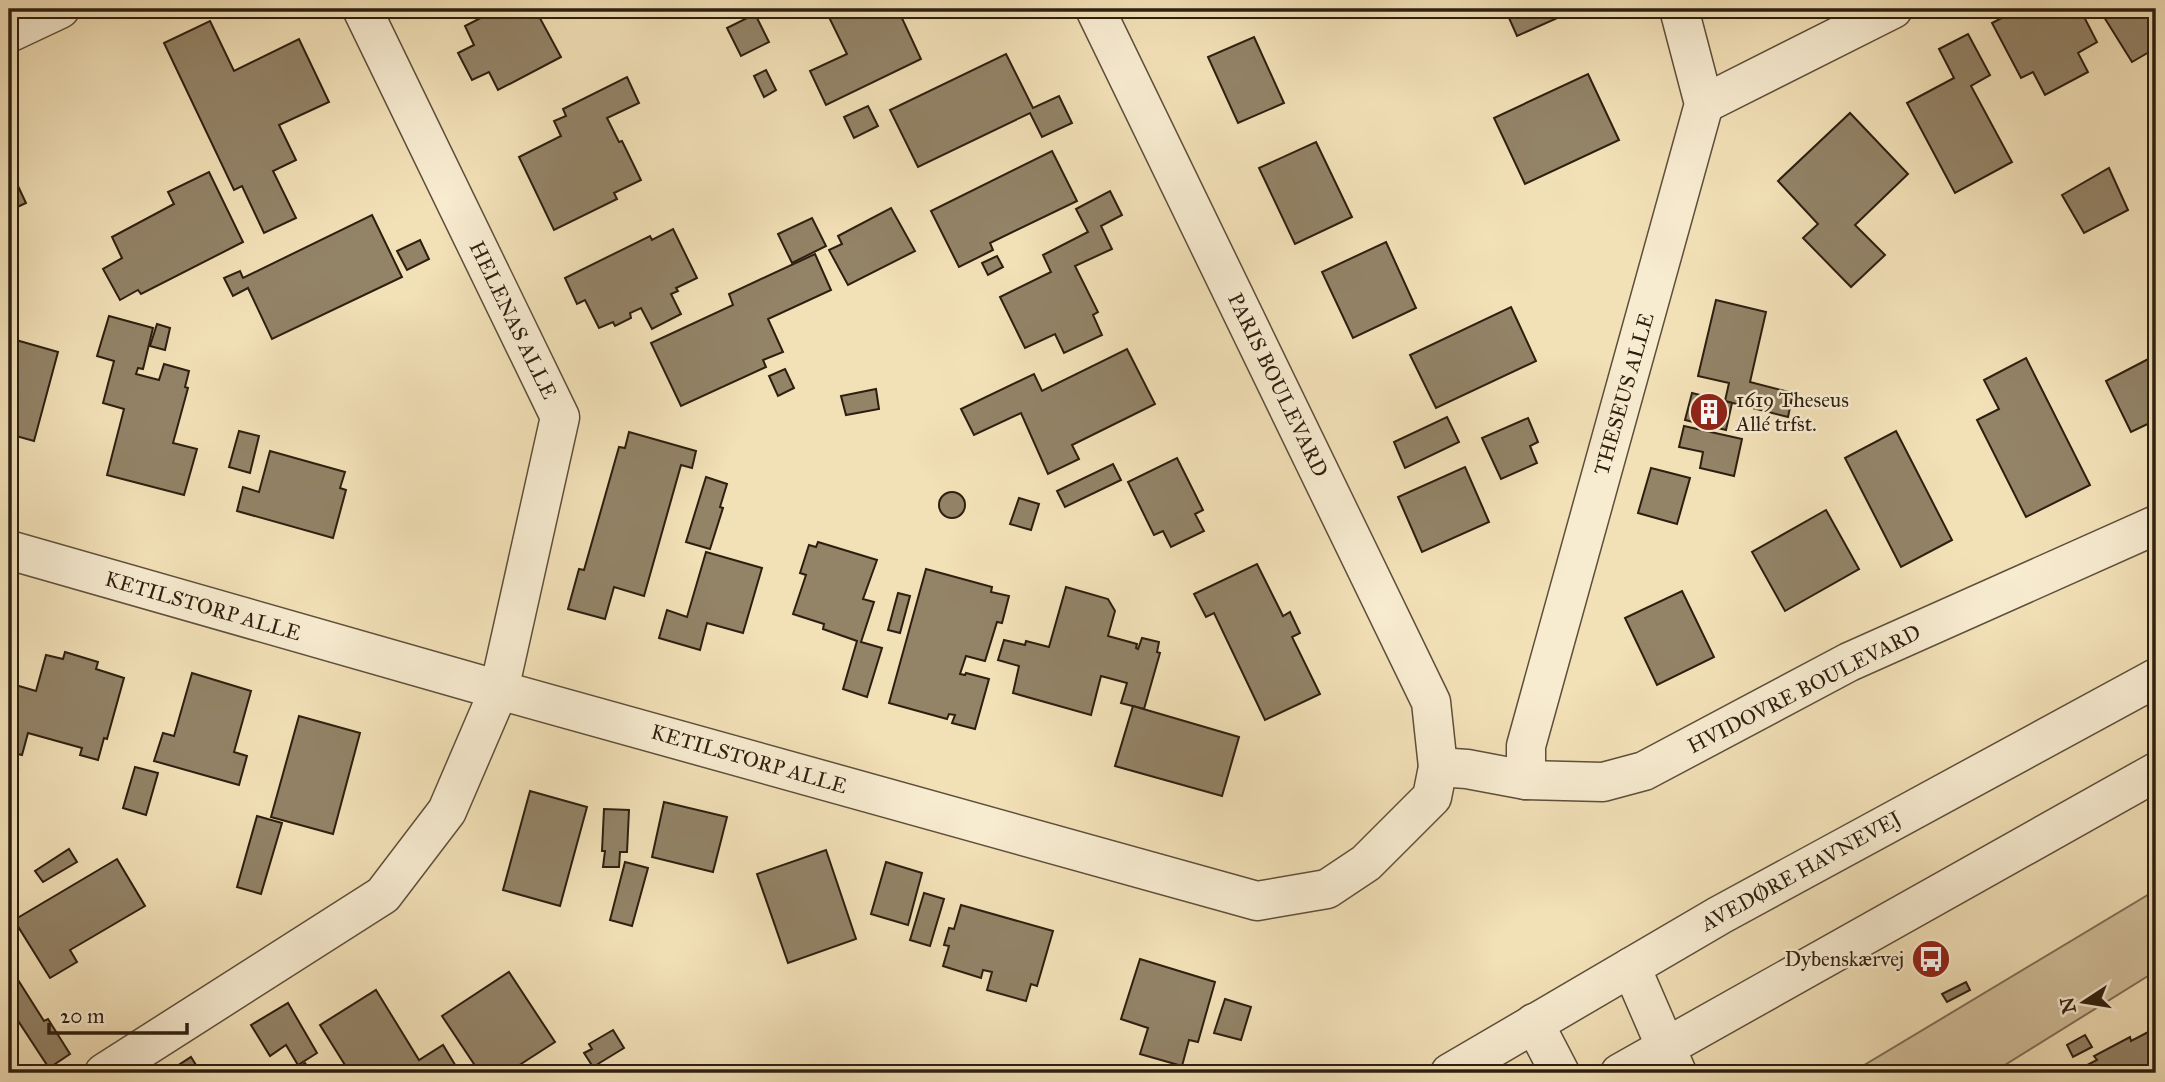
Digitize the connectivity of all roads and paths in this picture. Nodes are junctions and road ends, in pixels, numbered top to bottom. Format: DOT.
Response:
graph roads {
  1 [pos="60,9"];
  2 [pos="362,9"];
  3 [pos="1095,9"];
  4 [pos="1679,9"];
  5 [pos="1893,9"];
  6 [pos="9,33"];
  7 [pos="1704,104"];
  8 [pos="2156,525"];
  9 [pos="9,550"];
  10 [pos="2156,678"];
  11 [pos="499,690"];
  12 [pos="1438,767"];
  13 [pos="2156,772"];
  14 [pos="1526,780"];
  15 [pos="1631,967"];
  16 [pos="1534,1023"];
  17 [pos="1672,1060"];
  18 [pos="104,1073"];
  19 [pos="1450,1073"];
  20 [pos="1560,1073"];
  21 [pos="1620,1073"];
  1 -- 6 [label="street"];
  2 -- 11 [label="street, HELENAS ALLE"];
  3 -- 12 [label="street, PARIS BOULEVARD"];
  4 -- 7 [label="street"];
  5 -- 7 [label="street"];
  7 -- 14 [label="street, THESEUS ALLE"];
  8 -- 14 [label="street, HVIDOVRE BOULEVARD"];
  9 -- 11 [label="street, KETILSTORP ALLE"];
  10 -- 15 [label="street, AVEDØRE HAVNEVEJ"];
  11 -- 12 [label="street, KETILSTORP ALLE"];
  11 -- 18 [label="street, HELENAS ALLE"];
  12 -- 14 [label="street, HVIDOVRE BOULEVARD"];
  13 -- 17 [label="street"];
  15 -- 16 [label="street, AVEDØRE HAVNEVEJ"];
  15 -- 17 [label="street"];
  16 -- 19 [label="street, AVEDØRE HAVNEVEJ"];
  16 -- 20 [label="street"];
  17 -- 21 [label="street"];
}
